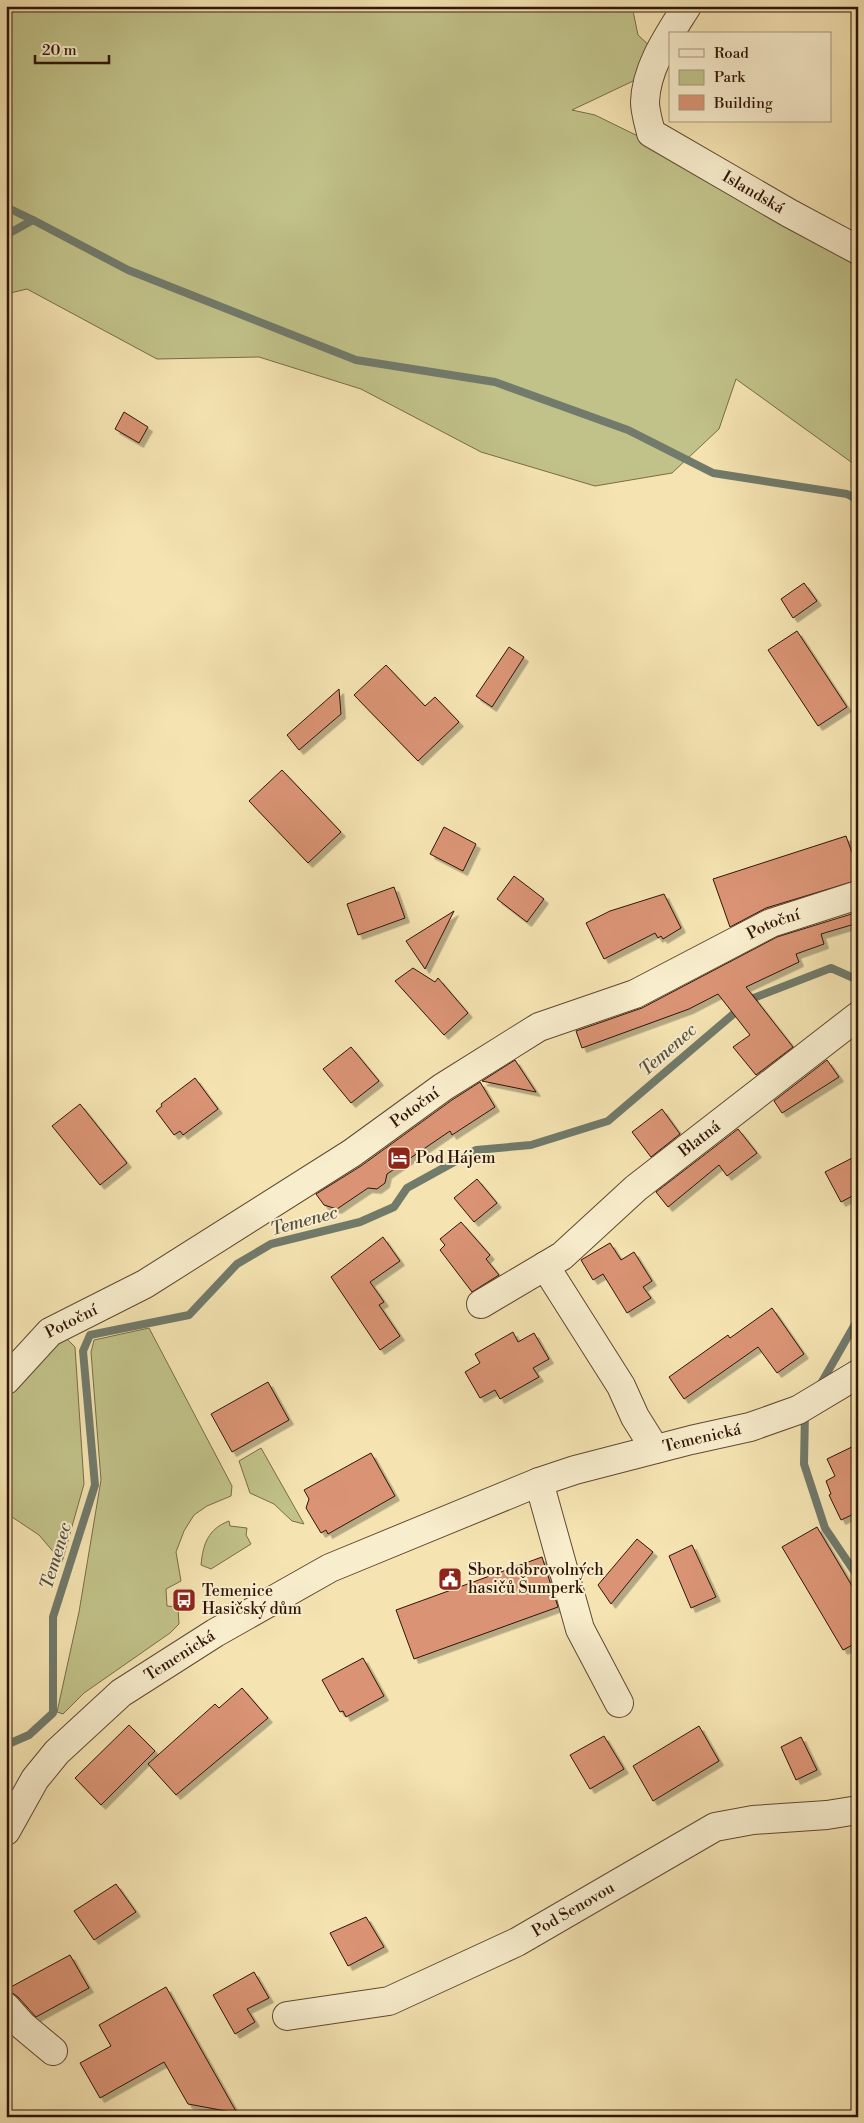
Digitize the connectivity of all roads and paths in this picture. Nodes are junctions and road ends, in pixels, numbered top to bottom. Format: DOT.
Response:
graph roads {
  1 [pos="687,6"];
  2 [pos="671,32"];
  3 [pos="669,35"];
  4 [pos="858,250"];
  5 [pos="858,895"];
  6 [pos="858,1016"];
  7 [pos="544,1266"];
  8 [pos="481,1304"];
  9 [pos="858,1374"];
  10 [pos="6,1380"];
  11 [pos="655,1449"];
  12 [pos="539,1482"];
  13 [pos="619,1703"];
  14 [pos="858,1810"];
  15 [pos="6,1831"];
  16 [pos="6,2006"];
  17 [pos="287,2016"];
  18 [pos="53,2051"];
  1 -- 2 [label="street, Islandská"];
  3 -- 4 [label="street, Islandská"];
  5 -- 10 [label="street, Potoční"];
  6 -- 7 [label="street, Blatná"];
  7 -- 8 [label="street, Blatná"];
  7 -- 11 [label="street"];
  9 -- 11 [label="street, Temenická"];
  11 -- 12 [label="street, Temenická"];
  12 -- 13 [label="street"];
  12 -- 15 [label="street, Temenická"];
  14 -- 17 [label="street, Pod Senovou"];
  16 -- 18 [label="street"];
}
